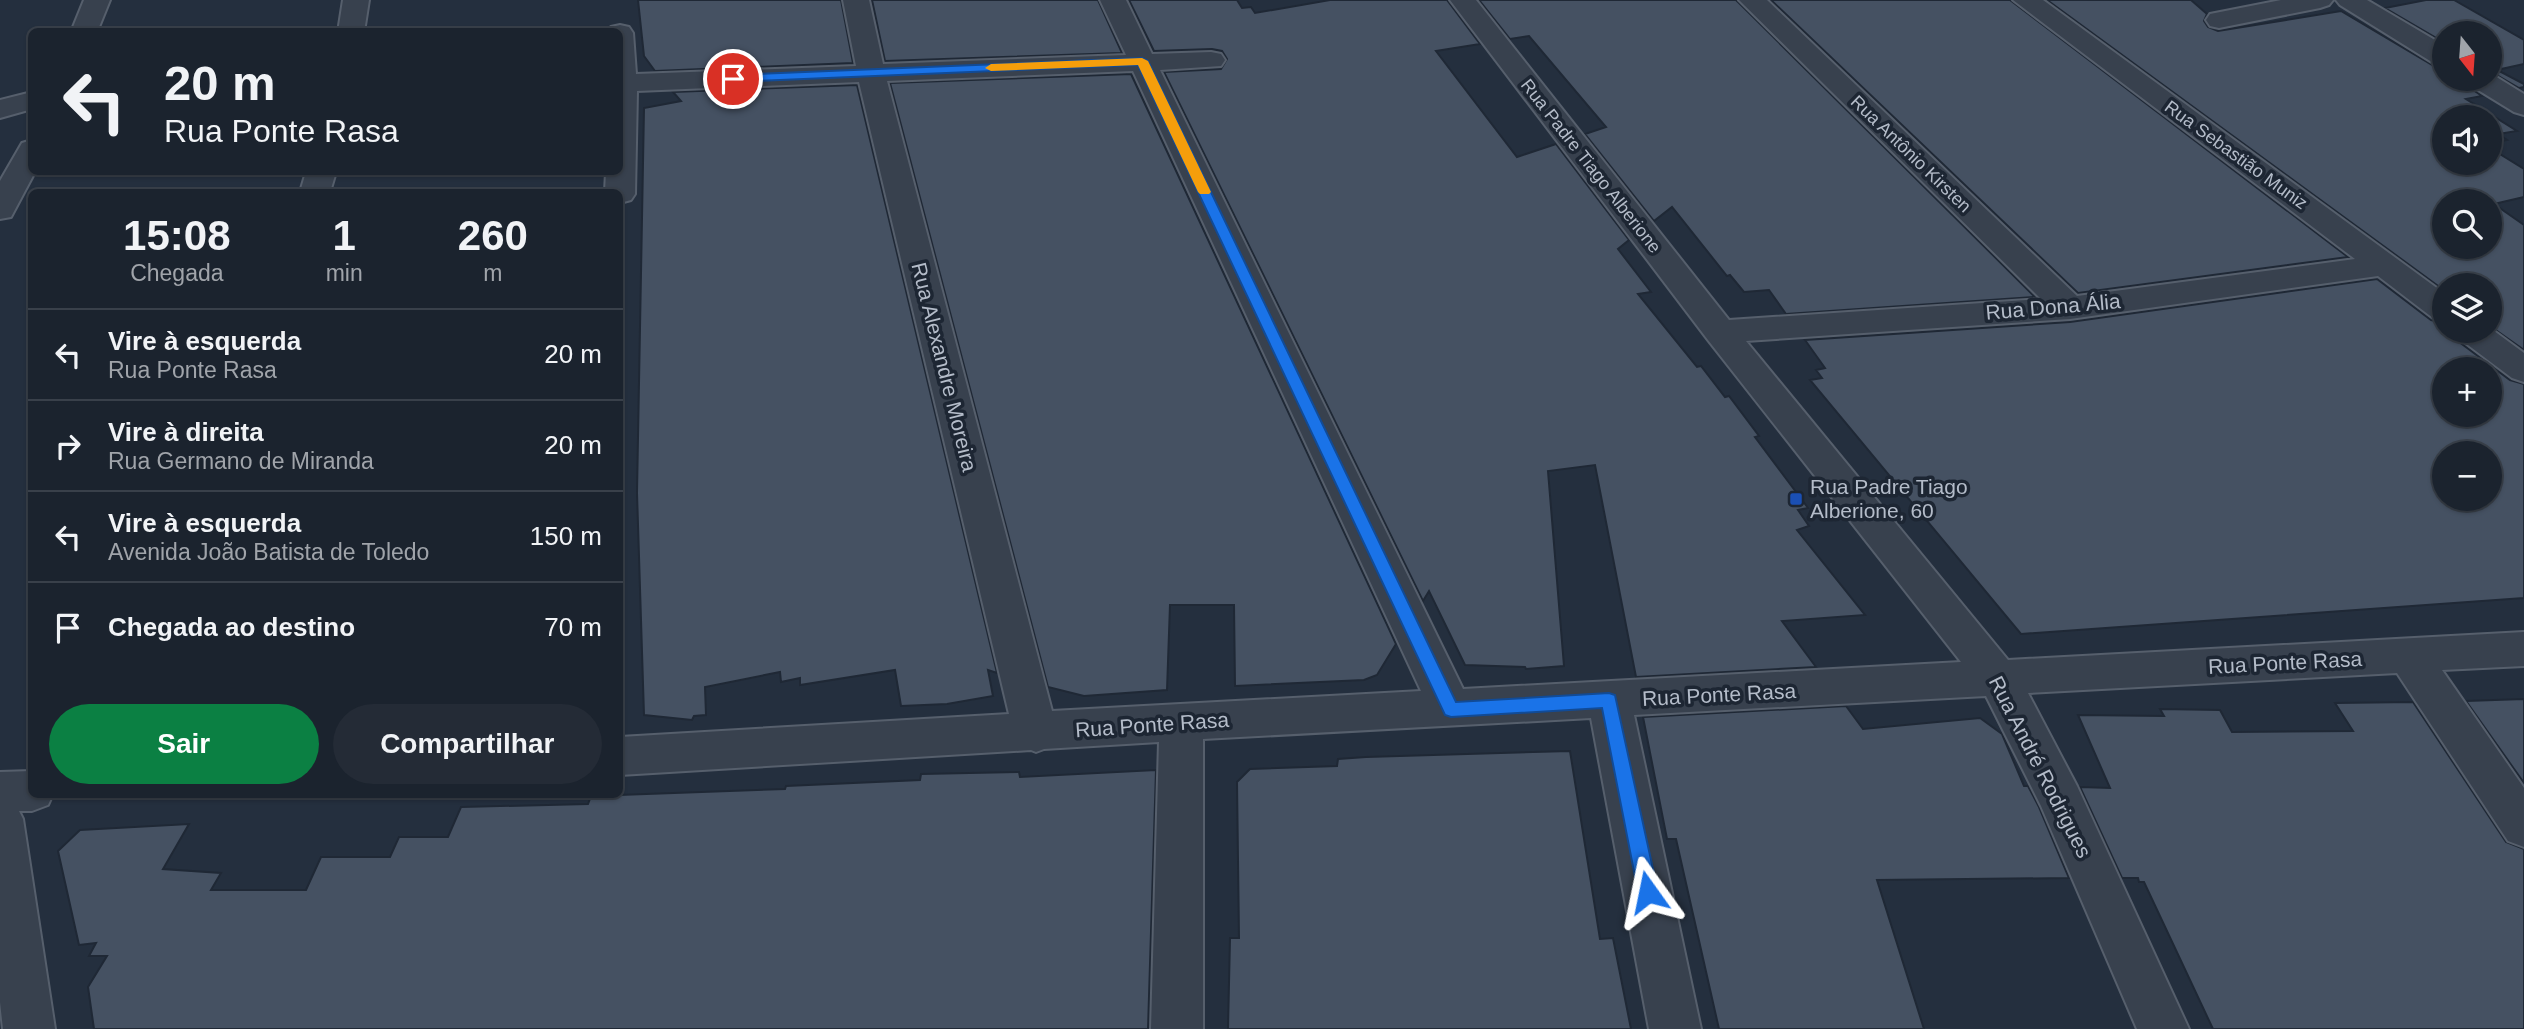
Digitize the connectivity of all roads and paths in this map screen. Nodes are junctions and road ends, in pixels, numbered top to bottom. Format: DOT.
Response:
graph roads {
  1 [pos="97,0"];
  2 [pos="356,0"];
  3 [pos="856,0"];
  4 [pos="1113,0"];
  5 [pos="1463,0"];
  6 [pos="1752,0"];
  7 [pos="2026,0"];
  8 [pos="2320,0"];
  9 [pos="2349,0"];
  10 [pos="2219,20"];
  11 [pos="86,28"];
  12 [pos="352,28"];
  13 [pos="2432,50"];
  14 [pos="1211,60"];
  15 [pos="1142,61"];
  16 [pos="871,73"];
  17 [pos="623,83"];
  18 [pos="2500,91"];
  19 [pos="28,101"];
  20 [pos="2524,106"];
  21 [pos="0,108"];
  22 [pos="28,157"];
  23 [pos="0,210"];
  24 [pos="2385,265"];
  25 [pos="2432,300"];
  26 [pos="2070,308"];
  27 [pos="1720,332"];
  28 [pos="2488,343"];
  29 [pos="2524,370"];
  30 [pos="2524,649"];
  31 [pos="2409,656"];
  32 [pos="1999,679"];
  33 [pos="1609,701"];
  34 [pos="1451,709"];
  35 [pos="1181,722"];
  36 [pos="1036,733"];
  37 [pos="623,756"];
  38 [pos="28,791"];
  39 [pos="0,792"];
  40 [pos="0,819"];
  41 [pos="2524,826"];
  42 [pos="29,1029"];
  43 [pos="1177,1029"];
  44 [pos="1675,1029"];
  45 [pos="2163,1029"];
  1 -- 11 [label="street"];
  2 -- 12 [label="street"];
  3 -- 16 [label="street, Rua Alexandre Moreira"];
  4 -- 15 [label="street"];
  5 -- 27 [label="street, Rua Padre Tiago Alberione"];
  6 -- 26 [label="street, Rua Antônio Kirsten"];
  7 -- 24 [label="street, Rua Sebastião Muniz"];
  8 -- 10 [label="street"];
  9 -- 13 [label="street"];
  14 -- 15 [label="street"];
  15 -- 16 [label="street"];
  15 -- 34 [label="street"];
  16 -- 17 [label="street"];
  16 -- 36 [label="street, Rua Alexandre Moreira"];
  18 -- 20 [label="street"];
  19 -- 21 [label="street"];
  22 -- 23 [label="street"];
  24 -- 25 [label="street, Rua Sebastião Muniz"];
  24 -- 26 [label="street, Rua Dona Ália"];
  26 -- 27 [label="street, Rua Dona Ália"];
  27 -- 32 [label="street, Rua André Rodrigues"];
  28 -- 29 [label="street"];
  30 -- 31 [label="street, Rua Ponte Rasa"];
  31 -- 32 [label="street, Rua Ponte Rasa"];
  31 -- 41 [label="street"];
  32 -- 33 [label="street, Rua Ponte Rasa"];
  32 -- 45 [label="street, Rua André Rodrigues"];
  33 -- 34 [label="street, Rua Ponte Rasa"];
  33 -- 44 [label="street"];
  34 -- 35 [label="street, Rua Ponte Rasa"];
  35 -- 36 [label="street, Rua Ponte Rasa"];
  35 -- 43 [label="street"];
  36 -- 37 [label="street, Rua Ponte Rasa"];
  38 -- 39 [label="street"];
  40 -- 42 [label="street"];
}
